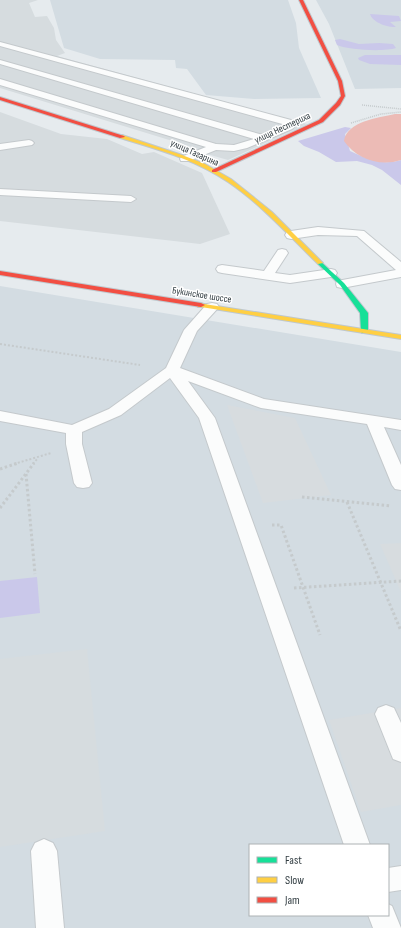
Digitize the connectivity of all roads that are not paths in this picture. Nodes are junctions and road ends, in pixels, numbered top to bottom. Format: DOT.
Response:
graph roads {
  1 [pos="301,0"];
  2 [pos="0,44"];
  3 [pos="0,62"];
  4 [pos="0,82"];
  5 [pos="0,98"];
  6 [pos="263,138"];
  7 [pos="29,143"];
  8 [pos="0,147"];
  9 [pos="215,147"];
  10 [pos="185,159"];
  11 [pos="214,171"];
  12 [pos="0,192"];
  13 [pos="131,200"];
  14 [pos="291,235"];
  15 [pos="282,253"];
  16 [pos="401,268"];
  17 [pos="222,269"];
  18 [pos="0,273"];
  19 [pos="331,273"];
  20 [pos="401,273"];
  21 [pos="267,276"];
  22 [pos="342,284"];
  23 [pos="212,307"];
  24 [pos="365,330"];
  25 [pos="401,337"];
  26 [pos="172,370"];
  27 [pos="0,416"];
  28 [pos="373,420"];
  29 [pos="401,425"];
  30 [pos="74,437"];
  31 [pos="82,483"];
  32 [pos="401,485"];
  33 [pos="386,714"];
  34 [pos="401,752"];
  35 [pos="357,844"];
  36 [pos="44,851"];
  37 [pos="401,878"];
  38 [pos="389,880"];
  39 [pos="382,916"];
  40 [pos="50,928"];
  41 [pos="387,928"];
  1 -- 11 [label="street, улица Нестериха"];
  2 -- 6 [label="lane"];
  3 -- 6 [label="lane"];
  4 -- 9 [label="lane"];
  5 -- 10 [label="street, улица Гагарина"];
  6 -- 9 [label="lane"];
  7 -- 8 [label="lane"];
  9 -- 10 [label="lane"];
  10 -- 11 [label="street, улица Гагарина"];
  11 -- 14 [label="street, улица Гагарина"];
  12 -- 13 [label="lane"];
  14 -- 16 [label="lane"];
  14 -- 19 [label="street, улица Гагарина"];
  15 -- 21 [label="lane"];
  17 -- 21 [label="lane"];
  18 -- 23 [label="street, Букинское шоссе"];
  19 -- 21 [label="lane"];
  19 -- 22 [label="street, улица Гагарина"];
  20 -- 22 [label="lane"];
  22 -- 24 [label="street, улица Гагарина"];
  23 -- 24 [label="street, Букинское шоссе"];
  23 -- 26 [label="lane"];
  24 -- 25 [label="street, Букинское шоссе"];
  26 -- 28 [label="lane"];
  26 -- 30 [label="lane"];
  26 -- 35 [label="lane"];
  27 -- 30 [label="lane"];
  28 -- 29 [label="lane"];
  28 -- 32 [label="lane"];
  30 -- 31 [label="lane"];
  33 -- 34 [label="lane"];
  36 -- 40 [label="lane"];
  37 -- 38 [label="lane"];
  39 -- 41 [label="lane"];
}
